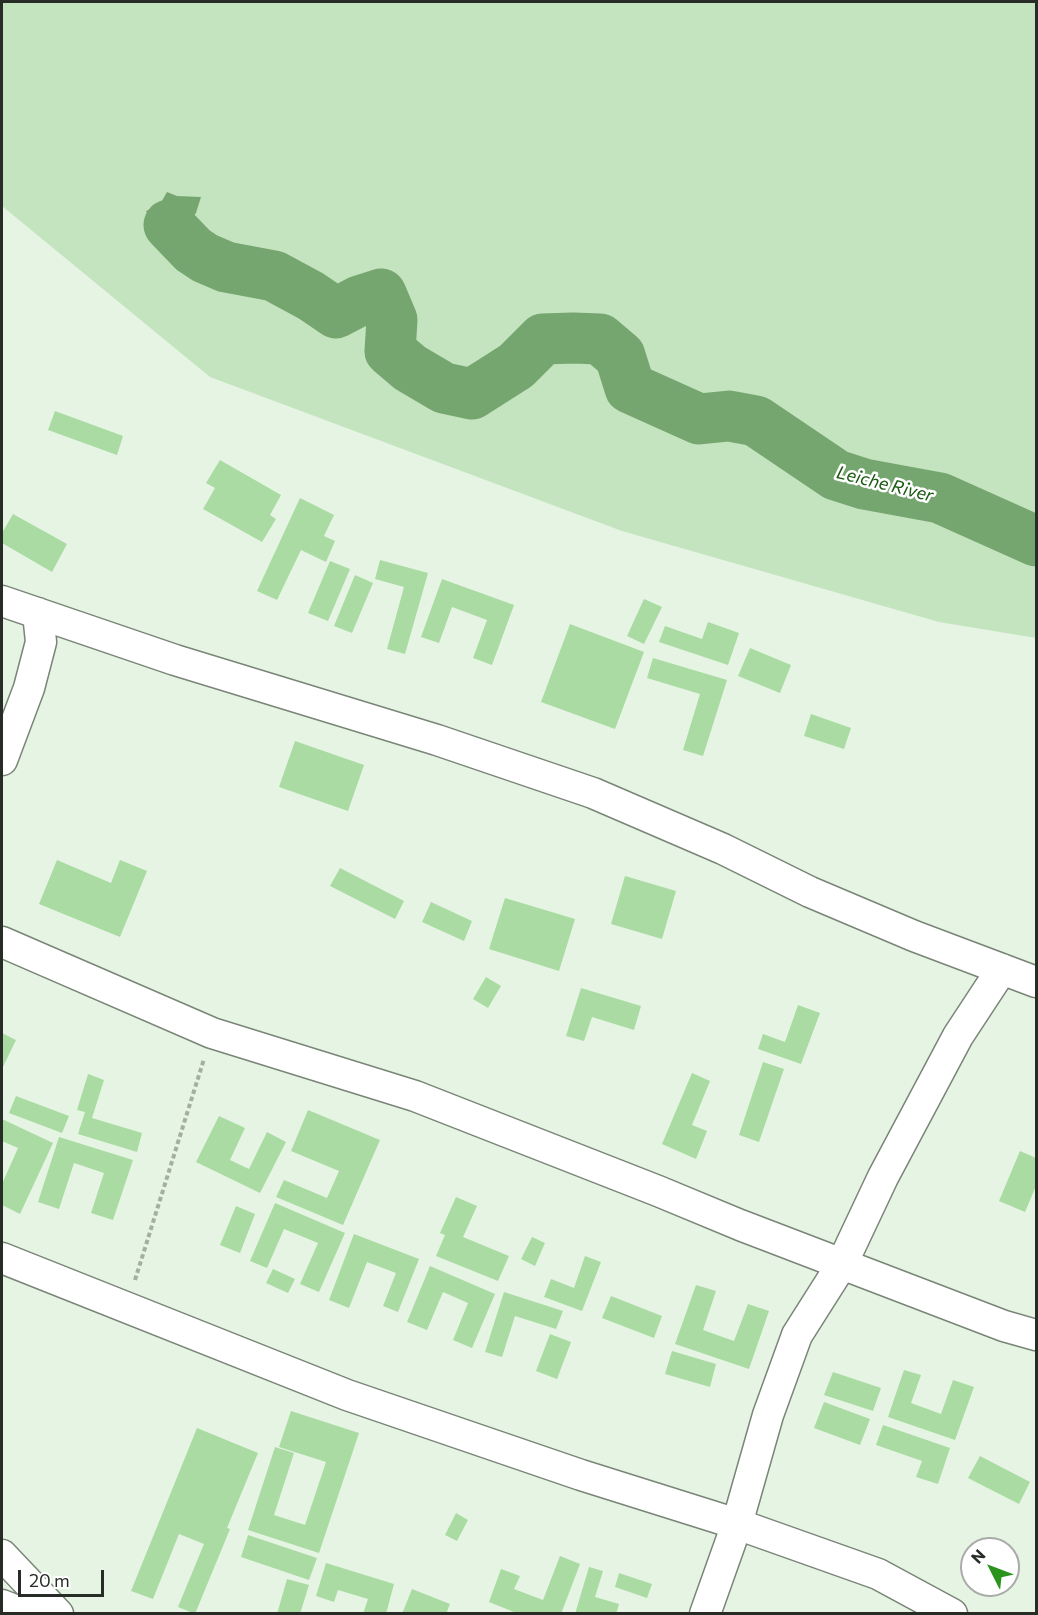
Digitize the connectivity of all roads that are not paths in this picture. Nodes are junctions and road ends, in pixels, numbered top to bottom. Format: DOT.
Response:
graph roads {
  1 [pos="2,601"];
  2 [pos="38,613"];
  3 [pos="2,760"];
  4 [pos="2,942"];
  5 [pos="1002,969"];
  6 [pos="1036,982"];
  7 [pos="2,1258"];
  8 [pos="842,1264"];
  9 [pos="1036,1335"];
  10 [pos="737,1524"];
  11 [pos="2,1555"];
  12 [pos="2,1605"];
  13 [pos="25,1614"];
  14 [pos="57,1614"];
  15 [pos="705,1614"];
  16 [pos="952,1614"];
  1 -- 2 [label="street"];
  2 -- 3 [label="street"];
  2 -- 5 [label="street"];
  4 -- 8 [label="street"];
  5 -- 6 [label="street"];
  5 -- 8 [label="street"];
  7 -- 10 [label="street"];
  8 -- 9 [label="street"];
  8 -- 10 [label="street"];
  10 -- 15 [label="street"];
  10 -- 16 [label="street"];
  11 -- 14 [label="street"];
  12 -- 13 [label="street"];
}
